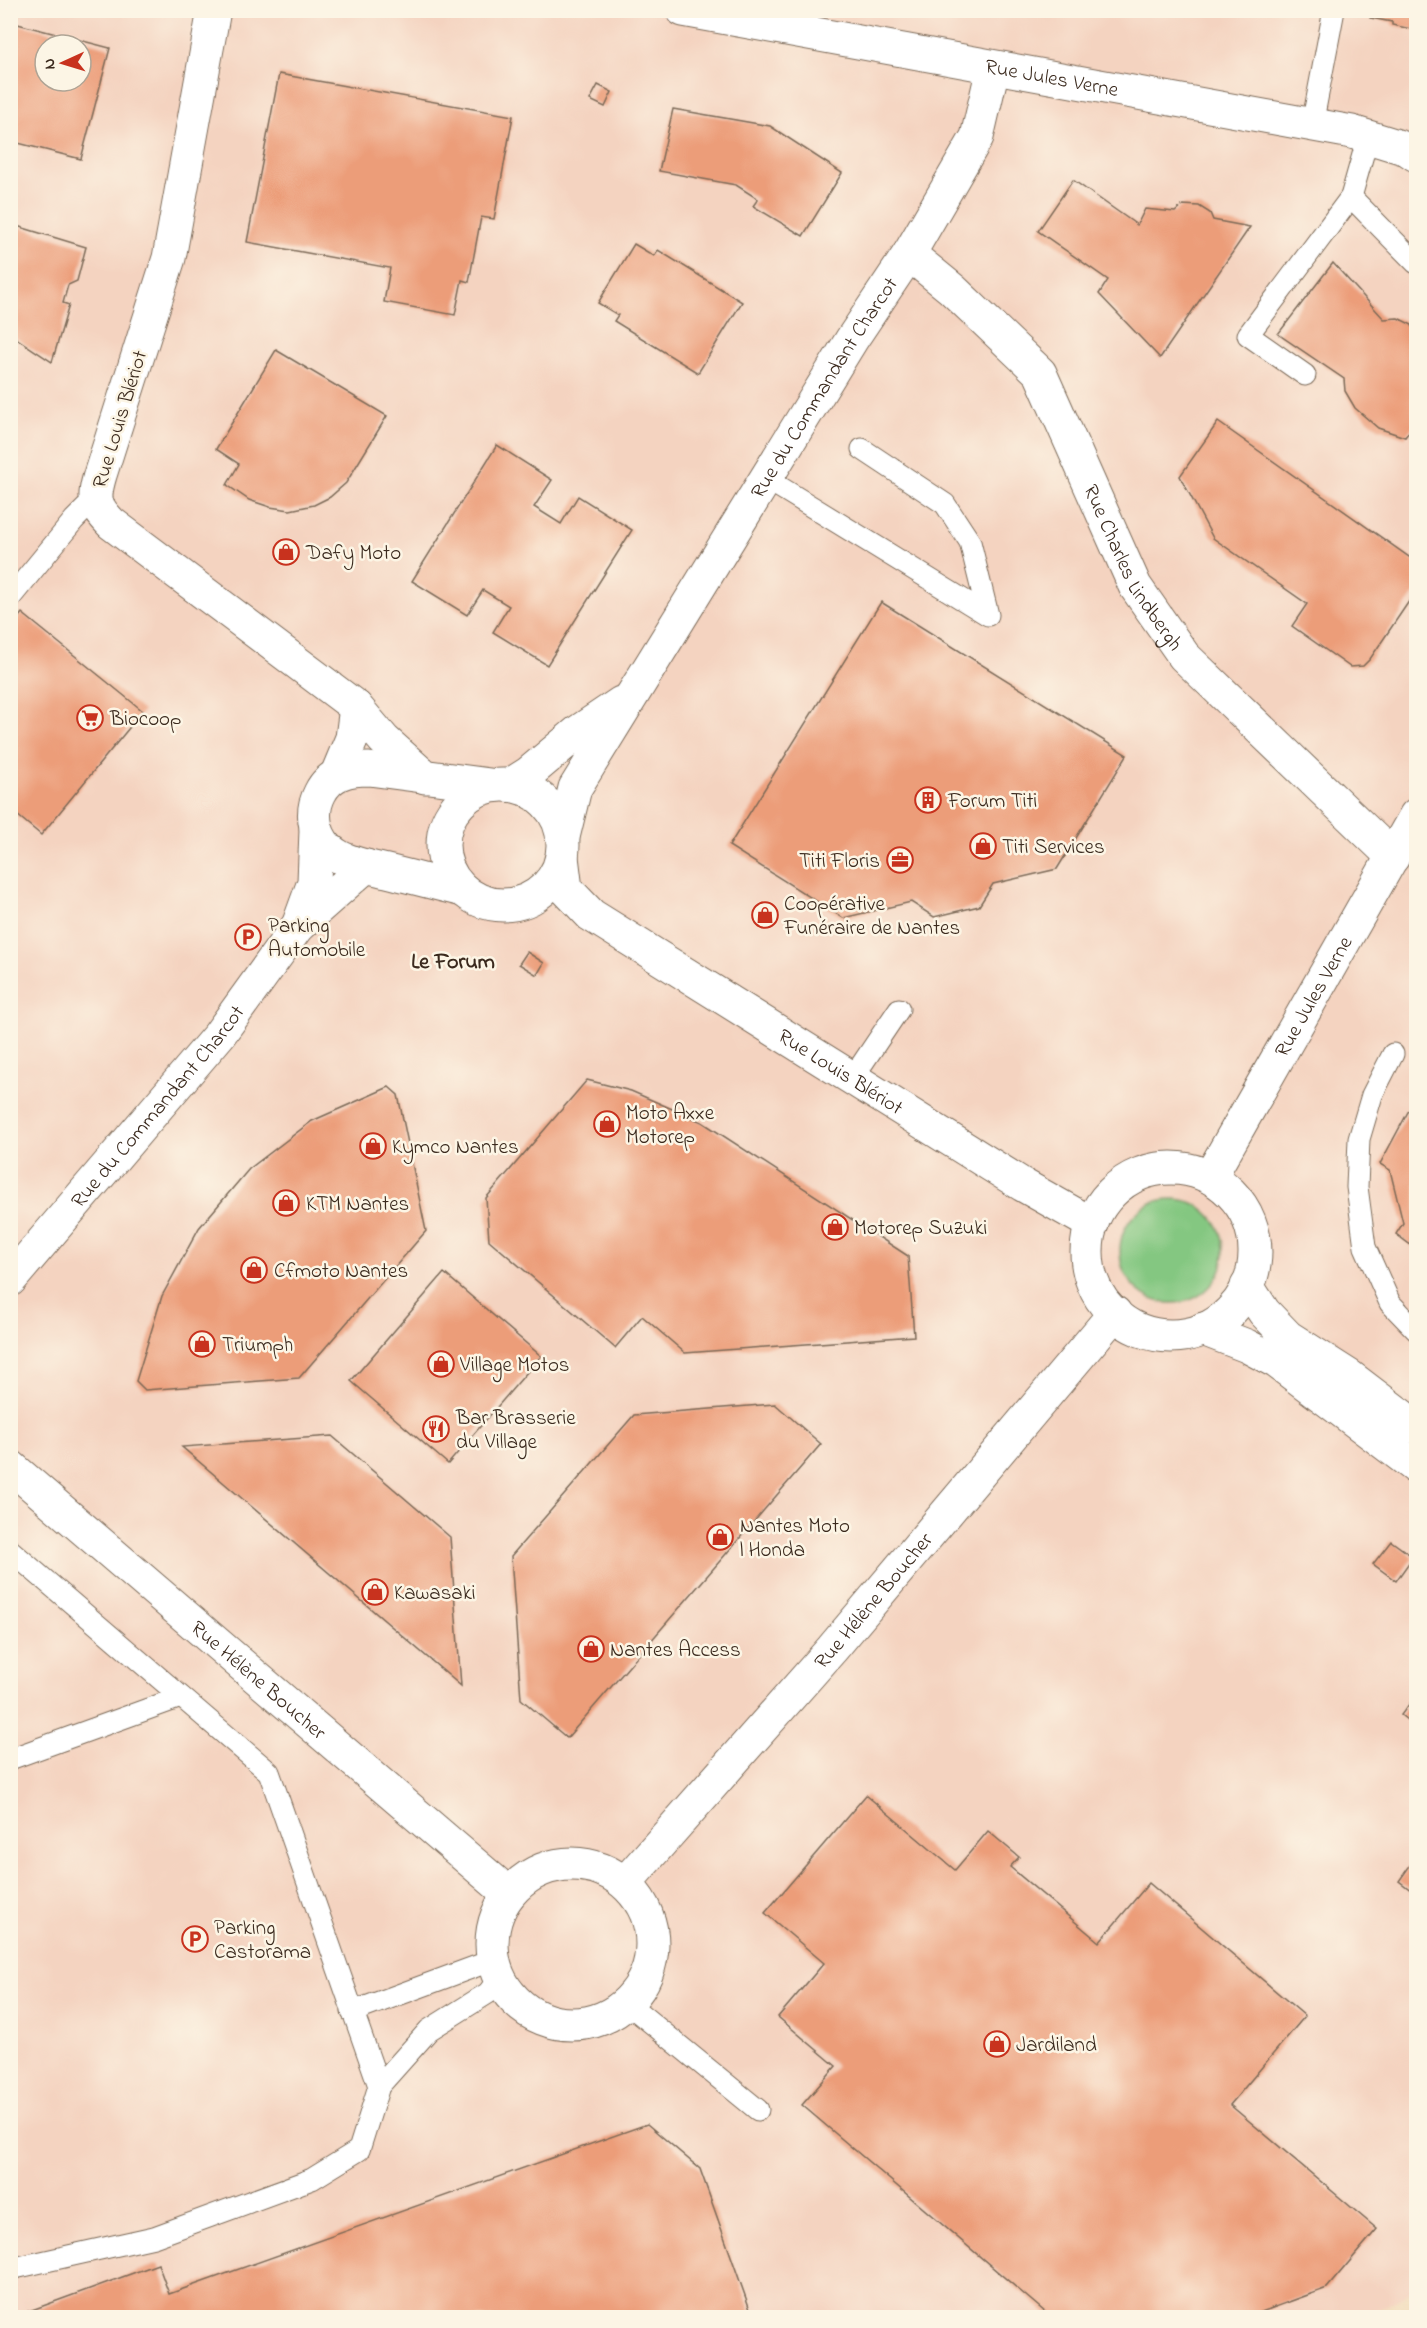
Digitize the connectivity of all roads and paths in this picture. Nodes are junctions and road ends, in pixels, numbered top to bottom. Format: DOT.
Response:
graph roads {
  1 [pos="214,10"];
  2 [pos="683,10"];
  3 [pos="1334,10"];
  4 [pos="993,68"];
  5 [pos="1312,125"];
  6 [pos="1368,137"];
  7 [pos="1416,155"];
  8 [pos="1351,197"];
  9 [pos="909,254"];
  10 [pos="1416,263"];
  11 [pos="1305,375"];
  12 [pos="862,449"];
  13 [pos="765,478"];
  14 [pos="95,499"];
  15 [pos="10,598"];
  16 [pos="630,697"];
  17 [pos="356,707"];
  18 [pos="337,774"];
  19 [pos="425,777"];
  20 [pos="500,785"];
  21 [pos="1416,815"];
  22 [pos="316,830"];
  23 [pos="562,847"];
  24 [pos="1394,857"];
  25 [pos="366,866"];
  26 [pos="463,890"];
  27 [pos="525,901"];
  28 [pos="591,915"];
  29 [pos="297,927"];
  30 [pos="899,1009"];
  31 [pos="1393,1054"];
  32 [pos="852,1078"];
  33 [pos="1209,1177"];
  34 [pos="1092,1224"];
  35 [pos="10,1280"];
  36 [pos="1247,1286"];
  37 [pos="1115,1313"];
  38 [pos="1203,1329"];
  39 [pos="1416,1330"];
  40 [pos="1416,1427"];
  41 [pos="10,1466"];
  42 [pos="1416,1467"];
  43 [pos="10,1550"];
  44 [pos="181,1697"];
  45 [pos="10,1759"];
  46 [pos="625,1883"];
  47 [pos="509,1894"];
  48 [pos="496,1969"];
  49 [pos="627,2003"];
  50 [pos="352,2012"];
  51 [pos="379,2086"];
  52 [pos="758,2110"];
  53 [pos="10,2269"];
  1 -- 14 [label="street, Rue Louis Blériot"];
  2 -- 4 [label="street, Rue Jules Verne"];
  3 -- 5 [label="lane"];
  4 -- 5 [label="street, Rue Jules Verne"];
  4 -- 9 [label="street, Rue du Commandant Charcot"];
  5 -- 6 [label="street, Rue Jules Verne"];
  6 -- 7 [label="street, Rue Jules Verne"];
  6 -- 8 [label="lane"];
  8 -- 10 [label="lane"];
  8 -- 11 [label="lane"];
  9 -- 13 [label="street, Rue du Commandant Charcot"];
  9 -- 24 [label="street, Rue Charles Lindbergh"];
  12 -- 13 [label="lane"];
  13 -- 16 [label="street, Rue du Commandant Charcot"];
  14 -- 15 [label="lane"];
  14 -- 17 [label="street, Rue Louis Blériot"];
  16 -- 20 [label="street, Rue du Commandant Charcot"];
  16 -- 23 [label="street, Rue du Commandant Charcot"];
  17 -- 18 [label="street"];
  17 -- 19 [label="street, Rue Louis Blériot"];
  18 -- 19 [label="street"];
  18 -- 22 [label="street, Rue du Commandant Charcot"];
  19 -- 20 [label="street"];
  20 -- 23 [label="street"];
  20 -- 26 [label="street"];
  21 -- 24 [label="street, Rue Jules Verne"];
  22 -- 25 [label="street"];
  22 -- 29 [label="street, Rue du Commandant Charcot"];
  23 -- 27 [label="street"];
  23 -- 28 [label="street, Rue Louis Blériot"];
  24 -- 33 [label="street, Rue Jules Verne"];
  25 -- 26 [label="street"];
  25 -- 29 [label="street, Rue du Commandant Charcot"];
  26 -- 27 [label="street"];
  27 -- 28 [label="street, Rue Louis Blériot"];
  28 -- 32 [label="street, Rue Louis Blériot"];
  29 -- 35 [label="street, Rue du Commandant Charcot"];
  30 -- 32 [label="lane"];
  31 -- 39 [label="lane"];
  32 -- 34 [label="street, Rue Louis Blériot"];
  33 -- 34 [label="street"];
  33 -- 36 [label="street"];
  34 -- 37 [label="street"];
  36 -- 38 [label="street"];
  36 -- 40 [label="street"];
  37 -- 38 [label="street"];
  37 -- 46 [label="street, Rue Hélène Boucher"];
  38 -- 42 [label="street"];
  41 -- 47 [label="street, Rue Hélène Boucher"];
  43 -- 44 [label="lane"];
  44 -- 45 [label="lane"];
  44 -- 50 [label="lane"];
  46 -- 47 [label="street"];
  46 -- 49 [label="street"];
  47 -- 48 [label="street"];
  48 -- 49 [label="street"];
  48 -- 50 [label="lane"];
  48 -- 51 [label="lane"];
  49 -- 52 [label="lane"];
  50 -- 51 [label="lane"];
  51 -- 53 [label="lane"];
}
